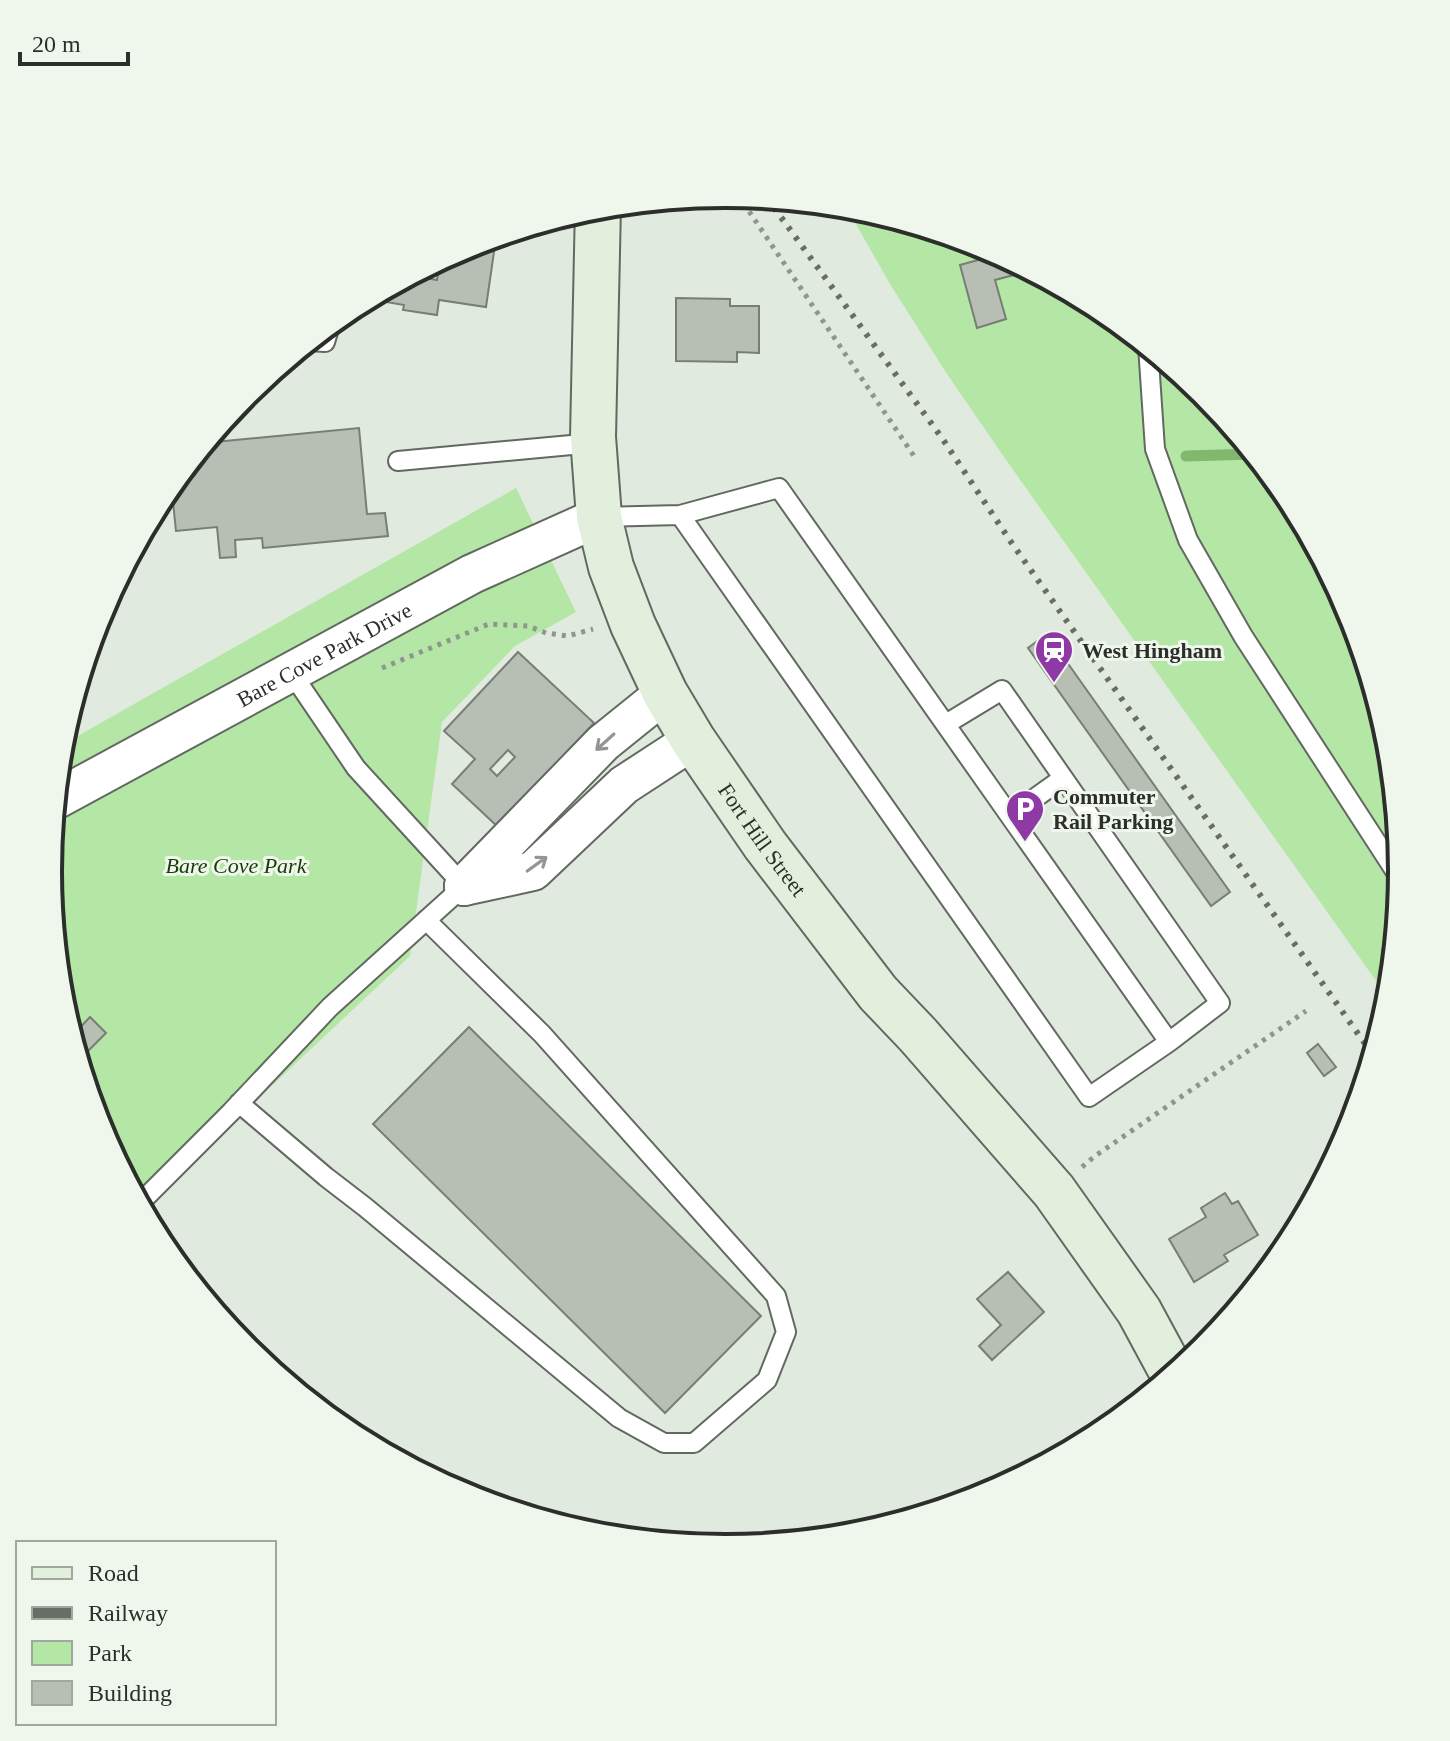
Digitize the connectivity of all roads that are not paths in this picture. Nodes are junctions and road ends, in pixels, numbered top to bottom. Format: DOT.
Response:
graph roads {
  1 [pos="598,220"];
  2 [pos="1149,361"];
  3 [pos="593,443"];
  4 [pos="398,461"];
  5 [pos="680,515"];
  6 [pos="599,517"];
  7 [pos="291,672"];
  8 [pos="665,693"];
  9 [pos="946,724"];
  10 [pos="693,740"];
  11 [pos="1063,778"];
  12 [pos="67,794"];
  13 [pos="1010,816"];
  14 [pos="1388,860"];
  15 [pos="464,886"];
  16 [pos="426,920"];
  17 [pos="1169,1042"];
  18 [pos="239,1103"];
  19 [pos="147,1196"];
  20 [pos="1168,1364"];
  1 -- 3 [label="main road, Fort Hill Street"];
  2 -- 14 [label="lane"];
  3 -- 4 [label="lane"];
  3 -- 6 [label="main road, Fort Hill Street"];
  5 -- 6 [label="lane"];
  5 -- 9 [label="lane"];
  5 -- 17 [label="lane"];
  6 -- 7 [label="street, Bare Cove Park Drive"];
  6 -- 8 [label="main road, Fort Hill Street"];
  7 -- 12 [label="street, Bare Cove Park Drive"];
  7 -- 15 [label="lane"];
  8 -- 10 [label="main road, Fort Hill Street"];
  8 -- 15 [label="street, one-way"];
  9 -- 11 [label="lane"];
  9 -- 13 [label="lane"];
  15 -- 10 [label="street, one-way"];
  10 -- 20 [label="main road, Fort Hill Street"];
  11 -- 13 [label="lane"];
  11 -- 17 [label="lane"];
  13 -- 17 [label="lane"];
  15 -- 16 [label="lane"];
  16 -- 18 [label="lane"];
  16 -- 18 [label="lane"];
  18 -- 19 [label="lane"];
}
